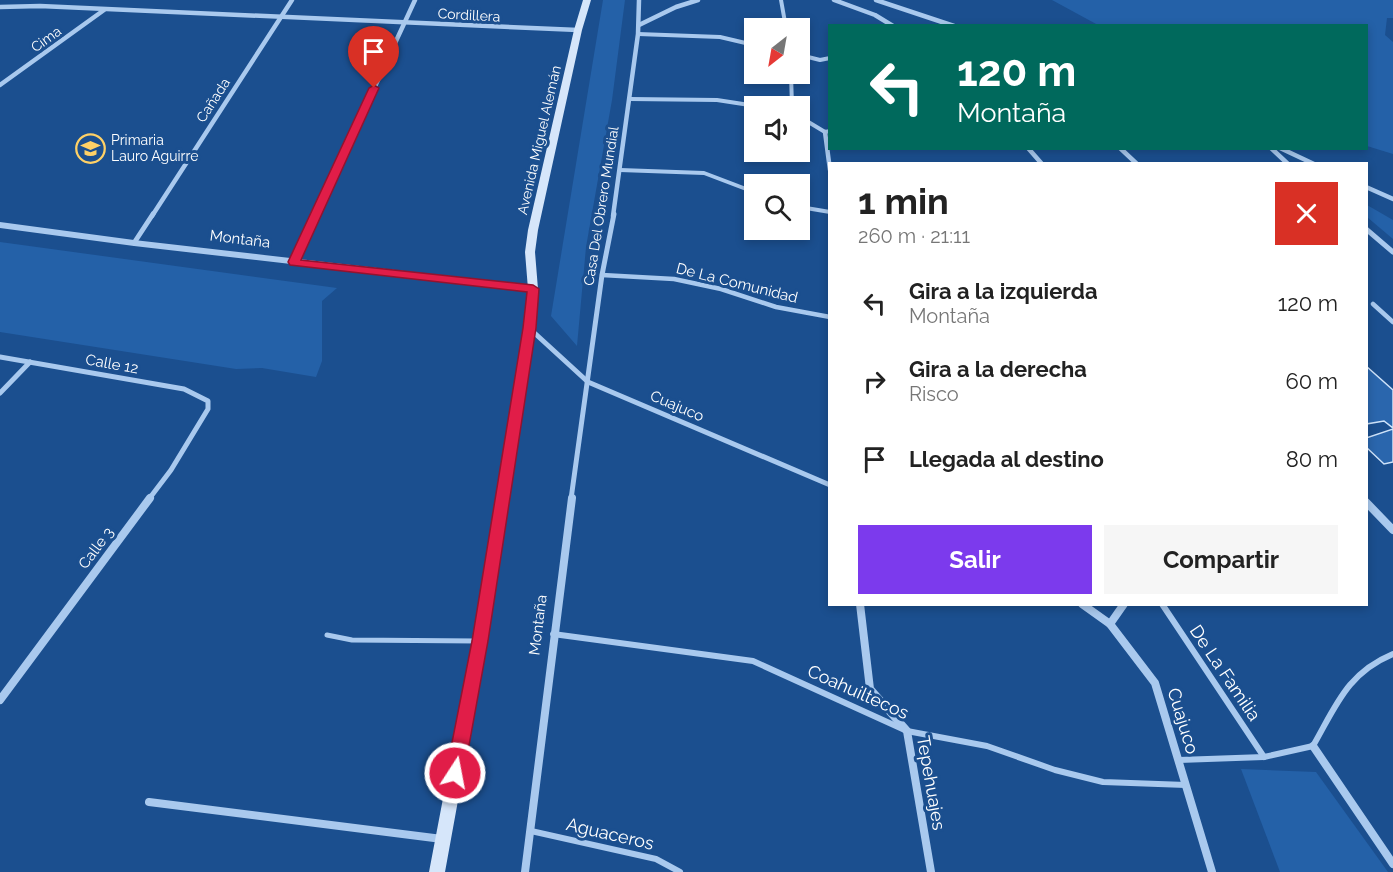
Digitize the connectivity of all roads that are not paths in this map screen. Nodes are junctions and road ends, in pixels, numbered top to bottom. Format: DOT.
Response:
graph roads {
  1 [pos="292,0"];
  2 [pos="415,0"];
  3 [pos="587,0"];
  4 [pos="639,0"];
  5 [pos="698,0"];
  6 [pos="781,0"];
  7 [pos="834,0"];
  8 [pos="876,0"];
  9 [pos="0,7"];
  10 [pos="104,10"];
  11 [pos="281,17"];
  12 [pos="784,18"];
  13 [pos="935,19"];
  14 [pos="404,22"];
  15 [pos="890,24"];
  16 [pos="934,24"];
  17 [pos="949,24"];
  18 [pos="639,26"];
  19 [pos="578,30"];
  20 [pos="639,34"];
  21 [pos="744,43"];
  22 [pos="810,58"];
  23 [pos="828,58"];
  24 [pos="0,86"];
  25 [pos="630,99"];
  26 [pos="744,104"];
  27 [pos="810,123"];
  28 [pos="827,132"];
  29 [pos="1030,150"];
  30 [pos="1122,150"];
  31 [pos="1273,150"];
  32 [pos="1284,150"];
  33 [pos="1040,162"];
  34 [pos="1135,162"];
  35 [pos="1286,162"];
  36 [pos="1310,162"];
  37 [pos="620,170"];
  38 [pos="744,188"];
  39 [pos="1368,188"];
  40 [pos="1393,199"];
  41 [pos="810,209"];
  42 [pos="828,212"];
  43 [pos="0,225"];
  44 [pos="1368,232"];
  45 [pos="134,243"];
  46 [pos="1393,252"];
  47 [pos="294,262"];
  48 [pos="602,275"];
  49 [pos="533,289"];
  50 [pos="1373,304"];
  51 [pos="828,317"];
  52 [pos="1393,322"];
  53 [pos="529,328"];
  54 [pos="0,357"];
  55 [pos="30,362"];
  56 [pos="588,382"];
  57 [pos="0,393"];
  58 [pos="208,409"];
  59 [pos="828,484"];
  60 [pos="1368,504"];
  61 [pos="1393,530"];
  62 [pos="860,606"];
  63 [pos="1085,606"];
  64 [pos="1123,606"];
  65 [pos="1163,606"];
  66 [pos="1110,624"];
  67 [pos="553,634"];
  68 [pos="327,635"];
  69 [pos="480,641"];
  70 [pos="1393,654"];
  71 [pos="0,700"];
  72 [pos="907,731"];
  73 [pos="1313,746"];
  74 [pos="1264,757"];
  75 [pos="1179,760"];
  76 [pos="1186,785"];
  77 [pos="149,802"];
  78 [pos="531,831"];
  79 [pos="443,839"];
  80 [pos="1393,864"];
  81 [pos="437,872"];
  82 [pos="525,872"];
  83 [pos="680,872"];
  84 [pos="931,872"];
  85 [pos="1212,872"];
  1 -- 11 [label="street, Cañada"];
  2 -- 14 [label="street"];
  3 -- 19 [label="main road, Avenida Miguel Alemán"];
  4 -- 18 [label="street"];
  5 -- 18 [label="street"];
  6 -- 12 [label="street"];
  7 -- 15 [label="street"];
  8 -- 13 [label="street"];
  9 -- 10 [label="street, Cordillera"];
  10 -- 11 [label="street, Cordillera"];
  10 -- 24 [label="street, Cima"];
  11 -- 14 [label="street, Cordillera"];
  11 -- 45 [label="street, Cañada"];
  13 -- 16 [label="street"];
  13 -- 17 [label="street"];
  14 -- 19 [label="street, Cordillera"];
  14 -- 47 [label="street"];
  18 -- 20 [label="street"];
  19 -- 49 [label="main road, Avenida Miguel Alemán"];
  20 -- 21 [label="street"];
  20 -- 25 [label="street, Casa Del Obrero Mundial"];
  22 -- 23 [label="street"];
  25 -- 26 [label="street"];
  25 -- 37 [label="street, Casa Del Obrero Mundial"];
  27 -- 28 [label="street"];
  29 -- 33 [label="street"];
  30 -- 34 [label="street"];
  31 -- 35 [label="street"];
  32 -- 36 [label="street"];
  37 -- 38 [label="street"];
  37 -- 48 [label="street, Casa Del Obrero Mundial"];
  39 -- 40 [label="street"];
  41 -- 42 [label="street"];
  43 -- 45 [label="street, Montaña"];
  44 -- 46 [label="street"];
  45 -- 47 [label="street, Montaña"];
  47 -- 49 [label="street, Montaña"];
  48 -- 51 [label="street, De La Comunidad"];
  48 -- 56 [label="street, Casa Del Obrero Mundial"];
  49 -- 53 [label="main road"];
  50 -- 52 [label="lane"];
  53 -- 56 [label="street, Cuajuco"];
  53 -- 69 [label="main road"];
  54 -- 55 [label="street, Calle 12"];
  55 -- 57 [label="street"];
  55 -- 58 [label="street, Calle 12"];
  56 -- 59 [label="street, Cuajuco"];
  56 -- 67 [label="street, Montaña"];
  58 -- 71 [label="street, Calle 3"];
  60 -- 61 [label="street"];
  62 -- 72 [label="street, Tepehuajes"];
  63 -- 66 [label="street, Cuajuco"];
  64 -- 66 [label="street"];
  65 -- 74 [label="street, De La Familia"];
  66 -- 75 [label="street, Cuajuco"];
  67 -- 72 [label="street, Coahuiltecos"];
  67 -- 78 [label="street, Montaña"];
  68 -- 69 [label="lane"];
  69 -- 79 [label="main road"];
  70 -- 73 [label="street"];
  72 -- 76 [label="street, Coahuiltecos"];
  72 -- 84 [label="street, Tepehuajes"];
  73 -- 74 [label="street"];
  73 -- 80 [label="street"];
  74 -- 75 [label="street"];
  75 -- 76 [label="street, Cuajuco"];
  76 -- 85 [label="street, Cuajuco"];
  77 -- 79 [label="street"];
  78 -- 82 [label="street, Montaña"];
  78 -- 83 [label="street, Aguaceros"];
  79 -- 81 [label="main road"];
}
